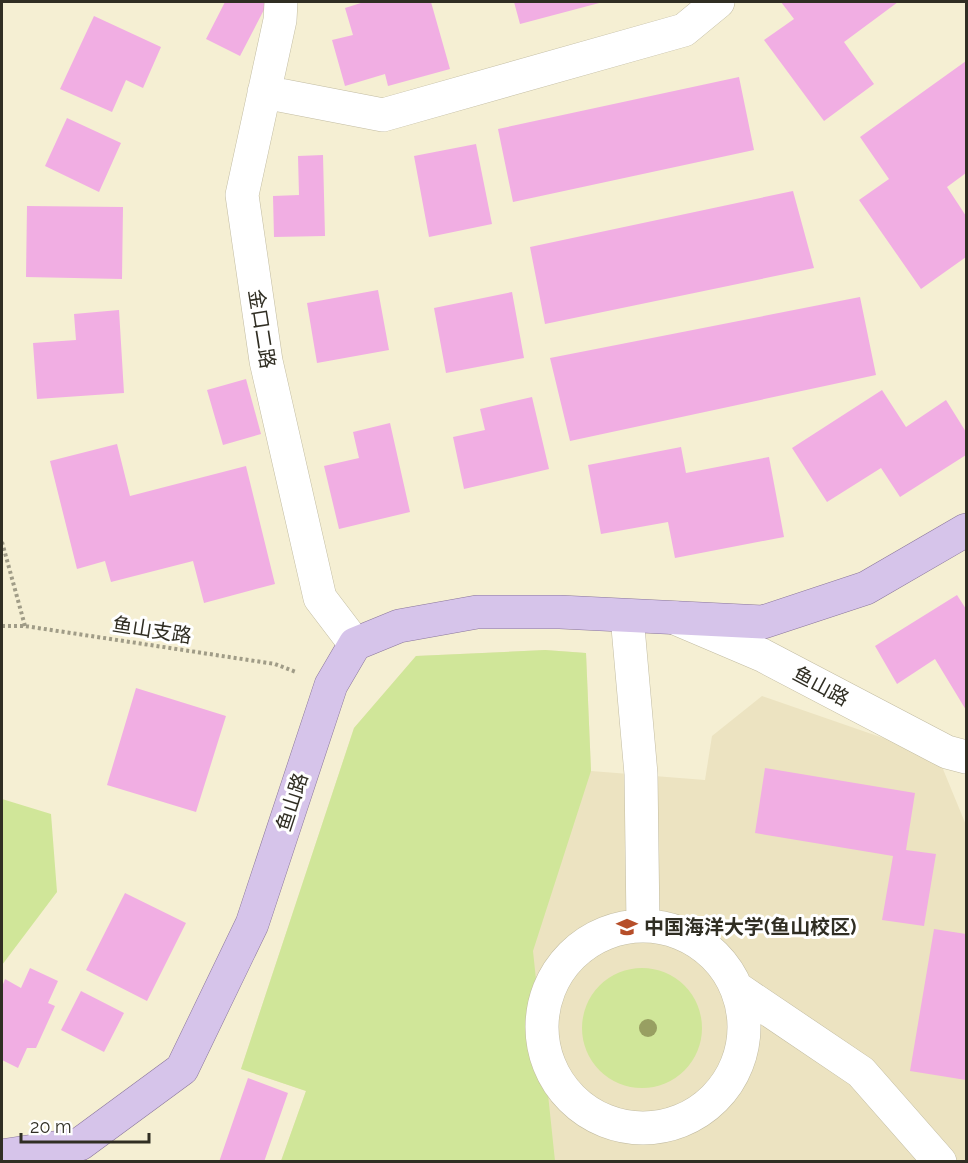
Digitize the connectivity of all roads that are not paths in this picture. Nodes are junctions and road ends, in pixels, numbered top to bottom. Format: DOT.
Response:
graph roads {
  1 [pos="281,2"];
  2 [pos="718,2"];
  3 [pos="264,92"];
  4 [pos="966,530"];
  5 [pos="627,615"];
  6 [pos="674,618"];
  7 [pos="355,644"];
  8 [pos="966,757"];
  9 [pos="643,925"];
  10 [pos="738,989"];
  11 [pos="85,1153"];
  12 [pos="2,1156"];
  13 [pos="940,1161"];
  1 -- 3 [label="street, 金口二路"];
  2 -- 3 [label="street"];
  3 -- 7 [label="street, 金口二路"];
  4 -- 6 [label="main road, 鱼山路"];
  5 -- 6 [label="main road, 鱼山路"];
  5 -- 7 [label="main road, 鱼山路"];
  5 -- 9 [label="street"];
  6 -- 8 [label="street, 鱼山路"];
  7 -- 11 [label="main road, 鱼山路"];
  9 -- 10 [label="street"];
  9 -- 10 [label="street"];
  10 -- 13 [label="street"];
  11 -- 12 [label="main road, 鱼山路"];
}
